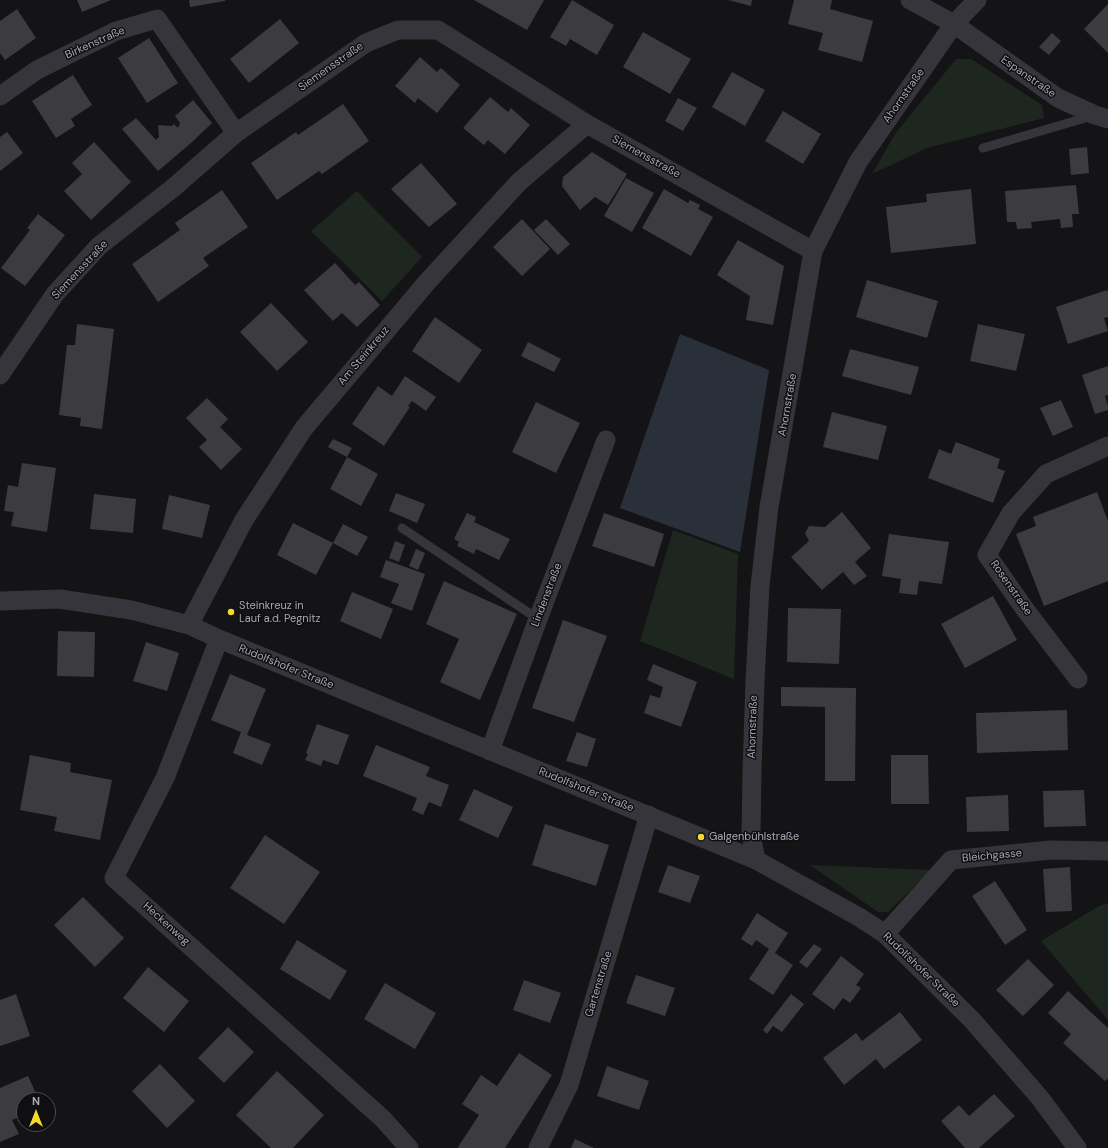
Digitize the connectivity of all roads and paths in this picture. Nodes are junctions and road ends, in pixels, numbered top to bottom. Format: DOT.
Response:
graph roads {
  1 [pos="910,0"];
  2 [pos="978,0"];
  3 [pos="954,24"];
  4 [pos="0,96"];
  5 [pos="1102,117"];
  6 [pos="587,124"];
  7 [pos="236,133"];
  8 [pos="983,148"];
  9 [pos="814,251"];
  10 [pos="0,375"];
  11 [pos="606,440"];
  12 [pos="1108,446"];
  13 [pos="402,528"];
  14 [pos="0,601"];
  15 [pos="538,619"];
  16 [pos="190,625"];
  17 [pos="219,639"];
  18 [pos="1078,679"];
  19 [pos="490,751"];
  20 [pos="649,815"];
  21 [pos="1108,851"];
  22 [pos="756,860"];
  23 [pos="885,934"];
  24 [pos="409,1148"];
  25 [pos="538,1148"];
  26 [pos="1077,1148"];
  1 -- 3 [label="street, Espanstraße"];
  2 -- 3 [label="street, Ahornstraße"];
  3 -- 5 [label="street, Espanstraße"];
  3 -- 9 [label="street, Ahornstraße"];
  4 -- 7 [label="street, Birkenstraße"];
  5 -- 8 [label="lane"];
  6 -- 7 [label="street, Siemensstraße"];
  6 -- 9 [label="street, Siemensstraße"];
  6 -- 16 [label="street, Am Steinkreuz"];
  7 -- 10 [label="street, Siemensstraße"];
  9 -- 22 [label="street, Ahornstraße"];
  11 -- 15 [label="street, Lindenstraße"];
  12 -- 18 [label="street, Rosenstraße"];
  13 -- 15 [label="lane"];
  14 -- 16 [label="street, Rudolfshofer Straße"];
  15 -- 19 [label="street, Lindenstraße"];
  16 -- 17 [label="street, Rudolfshofer Straße"];
  17 -- 19 [label="street, Rudolfshofer Straße"];
  17 -- 24 [label="street, Heckenweg"];
  19 -- 20 [label="street, Rudolfshofer Straße"];
  20 -- 22 [label="street, Rudolfshofer Straße"];
  20 -- 25 [label="street, Gartenstraße"];
  21 -- 23 [label="street, Bleichgasse"];
  22 -- 23 [label="street, Rudolfshofer Straße"];
  23 -- 26 [label="street, Rudolfshofer Straße"];
}
